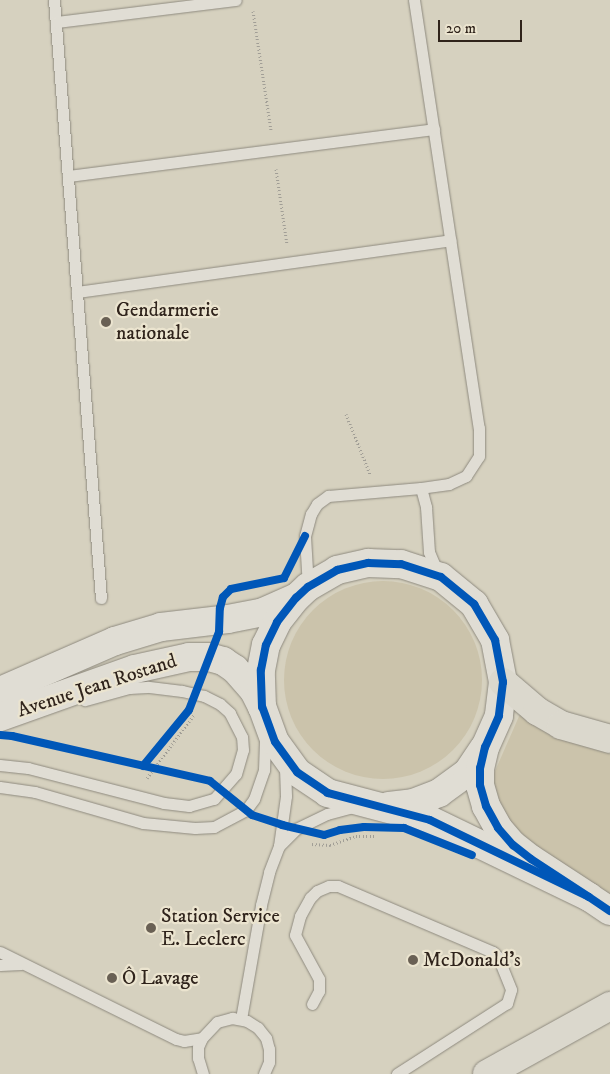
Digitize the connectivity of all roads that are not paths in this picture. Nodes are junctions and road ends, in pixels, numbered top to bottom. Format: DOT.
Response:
graph roads {
  1 [pos="54,0"];
  2 [pos="236,0"];
  3 [pos="414,0"];
  4 [pos="56,22"];
  5 [pos="434,129"];
  6 [pos="68,176"];
  7 [pos="450,240"];
  8 [pos="77,292"];
  9 [pos="421,488"];
  10 [pos="441,577"];
  11 [pos="302,592"];
  12 [pos="101,598"];
  13 [pos="503,682"];
  14 [pos="0,691"];
  15 [pos="262,707"];
  16 [pos="0,718"];
  17 [pos="610,739"];
  18 [pos="485,747"];
  19 [pos="285,756"];
  20 [pos="0,765"];
  21 [pos="0,787"];
  22 [pos="368,813"];
  23 [pos="279,846"];
  24 [pos="599,904"];
  25 [pos="0,952"];
  26 [pos="0,964"];
  27 [pos="24,964"];
  28 [pos="312,1004"];
  29 [pos="610,1006"];
  30 [pos="240,1019"];
  31 [pos="202,1038"];
  32 [pos="203,1074"];
  33 [pos="264,1074"];
  34 [pos="397,1074"];
  35 [pos="487,1074"];
  1 -- 4 [label="lane"];
  2 -- 4 [label="lane"];
  3 -- 5 [label="lane"];
  4 -- 6 [label="lane"];
  5 -- 6 [label="lane"];
  5 -- 7 [label="lane"];
  6 -- 8 [label="lane"];
  7 -- 8 [label="lane"];
  7 -- 9 [label="lane"];
  8 -- 12 [label="lane"];
  9 -- 10 [label="lane"];
  9 -- 11 [label="lane"];
  10 -- 11 [label="street"];
  10 -- 13 [label="street"];
  11 -- 14 [label="street, Avenue Jean Rostand"];
  11 -- 15 [label="street"];
  13 -- 17 [label="highway"];
  13 -- 18 [label="street"];
  15 -- 16 [label="street, Avenue Jean Rostand"];
  15 -- 19 [label="street"];
  15 -- 21 [label="lane"];
  16 -- 20 [label="lane"];
  18 -- 22 [label="street"];
  18 -- 24 [label="street"];
  19 -- 22 [label="street"];
  19 -- 23 [label="lane"];
  22 -- 23 [label="lane"];
  22 -- 24 [label="street"];
  23 -- 30 [label="lane"];
  25 -- 27 [label="lane"];
  26 -- 27 [label="lane"];
  27 -- 31 [label="lane"];
  28 -- 34 [label="lane"];
  29 -- 35 [label="highway"];
  30 -- 31 [label="lane"];
  30 -- 33 [label="lane"];
  31 -- 32 [label="lane"];
}
